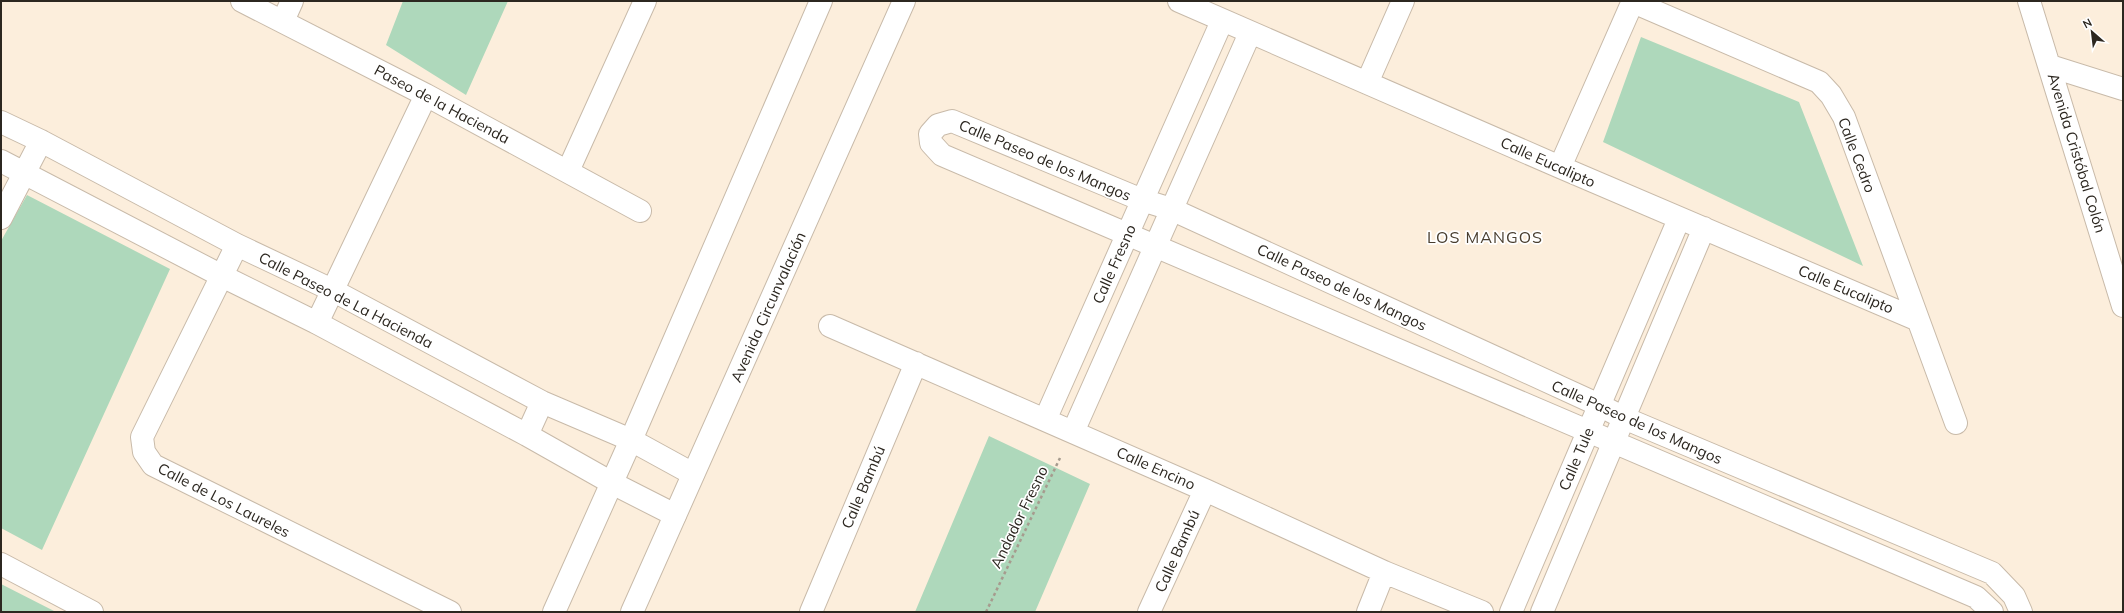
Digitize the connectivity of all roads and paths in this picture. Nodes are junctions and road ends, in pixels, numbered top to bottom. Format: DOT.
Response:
graph roads {
  1 [pos="242,1"];
  2 [pos="292,1"];
  3 [pos="646,1"];
  4 [pos="821,1"];
  5 [pos="904,1"];
  6 [pos="1179,1"];
  7 [pos="1403,1"];
  8 [pos="2029,1"];
  9 [pos="1633,2"];
  10 [pos="283,21"];
  11 [pos="1222,21"];
  12 [pos="1250,33"];
  13 [pos="2050,66"];
  14 [pos="1367,83"];
  15 [pos="2123,89"];
  16 [pos="426,95"];
  17 [pos="1,122"];
  18 [pos="41,141"];
  19 [pos="1,161"];
  20 [pos="1560,167"];
  21 [pos="568,172"];
  22 [pos="25,173"];
  23 [pos="1142,200"];
  24 [pos="1171,209"];
  25 [pos="640,211"];
  26 [pos="1,218"];
  27 [pos="1679,218"];
  28 [pos="1704,228"];
  29 [pos="1128,234"];
  30 [pos="237,245"];
  31 [pos="1155,246"];
  32 [pos="222,276"];
  33 [pos="332,290"];
  34 [pos="2123,306"];
  35 [pos="1918,320"];
  36 [pos="317,323"];
  37 [pos="830,326"];
  38 [pos="916,363"];
  39 [pos="542,402"];
  40 [pos="1599,405"];
  41 [pos="1624,418"];
  42 [pos="1045,420"];
  43 [pos="1956,423"];
  44 [pos="1588,431"];
  45 [pos="1073,432"];
  46 [pos="527,435"];
  47 [pos="631,440"];
  48 [pos="1614,442"];
  49 [pos="693,474"];
  50 [pos="612,483"];
  51 [pos="1205,490"];
  52 [pos="675,515"];
  53 [pos="1,564"];
  54 [pos="1384,572"];
  55 [pos="92,612"];
  56 [pos="450,612"];
  57 [pos="554,612"];
  58 [pos="632,612"];
  59 [pos="811,612"];
  60 [pos="986,612"];
  61 [pos="1149,612"];
  62 [pos="1368,612"];
  63 [pos="1482,612"];
  64 [pos="1511,612"];
  65 [pos="1542,612"];
  66 [pos="1992,612"];
  67 [pos="2021,612"];
  1 -- 10 [label="street, Paseo de la Hacienda"];
  2 -- 10 [label="street"];
  3 -- 21 [label="street"];
  4 -- 47 [label="street"];
  5 -- 49 [label="street, Avenida Circunvalación"];
  6 -- 11 [label="street, Calle Eucalipto"];
  7 -- 14 [label="street"];
  8 -- 13 [label="street, Avenida Cristóbal Colón"];
  9 -- 20 [label="street, Calle Cedro"];
  9 -- 35 [label="street, Calle Cedro"];
  10 -- 16 [label="street, Paseo de la Hacienda"];
  11 -- 12 [label="street, Calle Eucalipto"];
  11 -- 23 [label="street, Calle Fresno"];
  12 -- 14 [label="street, Calle Eucalipto"];
  12 -- 24 [label="street, Calle Fresno"];
  13 -- 15 [label="street"];
  13 -- 34 [label="street, Avenida Cristóbal Colón"];
  14 -- 20 [label="street, Calle Eucalipto"];
  16 -- 21 [label="street, Paseo de la Hacienda"];
  16 -- 33 [label="street"];
  17 -- 18 [label="street, Calle Paseo de La Hacienda"];
  18 -- 22 [label="street"];
  18 -- 30 [label="street, Calle Paseo de La Hacienda"];
  19 -- 22 [label="street"];
  20 -- 27 [label="street, Calle Eucalipto"];
  21 -- 25 [label="street, Paseo de la Hacienda"];
  22 -- 26 [label="street"];
  22 -- 32 [label="street"];
  23 -- 24 [label="street, Calle Paseo de los Mangos"];
  23 -- 29 [label="street, Calle Fresno"];
  23 -- 29 [label="street, Calle Paseo de los Mangos"];
  24 -- 31 [label="street, Calle Fresno"];
  24 -- 40 [label="street, Calle Paseo de los Mangos"];
  27 -- 28 [label="street, Calle Eucalipto"];
  27 -- 40 [label="street, Calle Tule"];
  28 -- 35 [label="street, Calle Eucalipto"];
  28 -- 41 [label="street, Calle Tule"];
  29 -- 31 [label="street, Calle Paseo de los Mangos"];
  29 -- 42 [label="street, Calle Fresno"];
  30 -- 32 [label="street, Calle de Los Laureles"];
  30 -- 33 [label="street, Calle Paseo de La Hacienda"];
  31 -- 44 [label="street, Calle Paseo de los Mangos"];
  31 -- 45 [label="street, Calle Fresno"];
  32 -- 36 [label="street"];
  32 -- 56 [label="street, Calle de Los Laureles"];
  33 -- 36 [label="street"];
  33 -- 39 [label="street, Calle Paseo de La Hacienda"];
  35 -- 43 [label="street, Calle Cedro"];
  36 -- 46 [label="street"];
  37 -- 38 [label="street, Calle Encino"];
  38 -- 42 [label="street, Calle Encino"];
  38 -- 59 [label="street, Calle Bambú"];
  39 -- 46 [label="street"];
  39 -- 47 [label="street, Calle Paseo de La Hacienda"];
  40 -- 41 [label="street, Calle Paseo de los Mangos"];
  40 -- 44 [label="street, Calle Tule"];
  41 -- 48 [label="street, Calle Tule"];
  41 -- 67 [label="street, Calle Paseo de los Mangos"];
  42 -- 45 [label="street, Calle Encino"];
  44 -- 48 [label="street, Calle Paseo de los Mangos"];
  44 -- 64 [label="street, Calle Tule"];
  45 -- 51 [label="street, Calle Encino"];
  45 -- 60 [label="path, Andador Fresno"];
  46 -- 50 [label="street"];
  47 -- 49 [label="street, Calle Paseo de La Hacienda"];
  47 -- 50 [label="street"];
  48 -- 65 [label="street, Calle Tule"];
  48 -- 66 [label="street, Calle Paseo de los Mangos"];
  49 -- 52 [label="street, Avenida Circunvalación"];
  50 -- 52 [label="street"];
  50 -- 57 [label="street"];
  51 -- 54 [label="street, Calle Encino"];
  51 -- 61 [label="street, Calle Bambú"];
  52 -- 58 [label="street, Avenida Circunvalación"];
  53 -- 55 [label="street"];
  54 -- 62 [label="street"];
  54 -- 63 [label="street, Calle Encino"];
}
